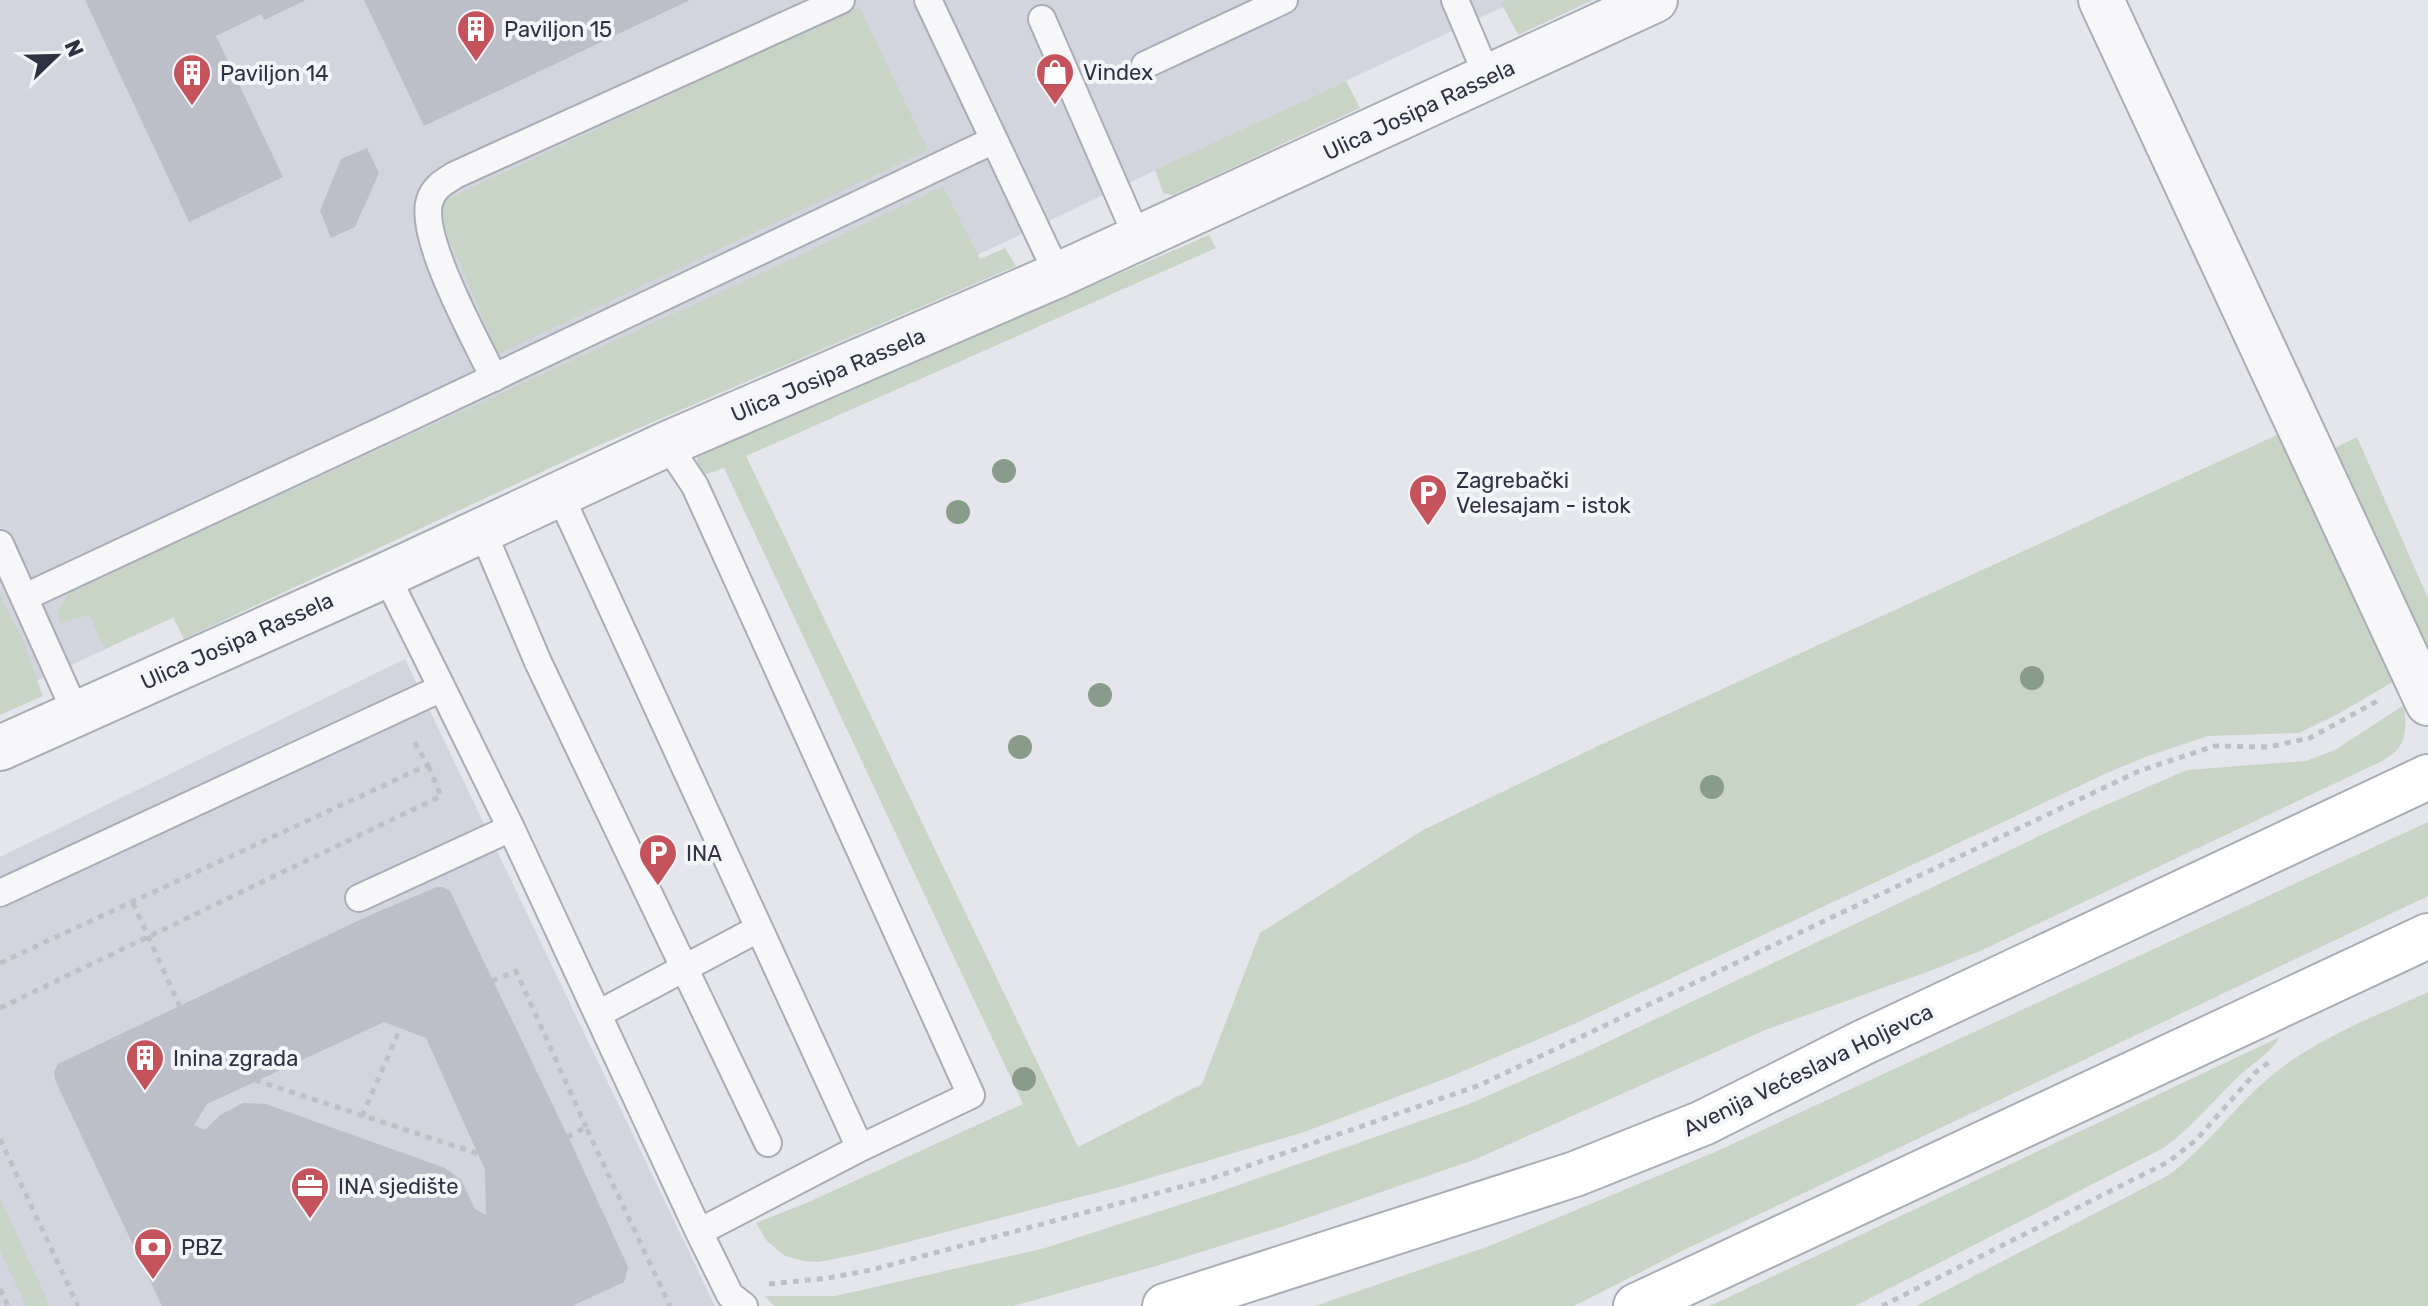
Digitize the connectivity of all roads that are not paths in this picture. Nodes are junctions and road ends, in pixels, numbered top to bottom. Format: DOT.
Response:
graph roads {
  1 [pos="841,0"];
  2 [pos="928,0"];
  3 [pos="1284,0"];
  4 [pos="1455,0"];
  5 [pos="1655,0"];
  6 [pos="2101,0"];
  7 [pos="1042,19"];
  8 [pos="1145,65"];
  9 [pos="1488,78"];
  10 [pos="994,140"];
  11 [pos="1138,239"];
  12 [pos="1058,275"];
  13 [pos="494,378"];
  14 [pos="667,444"];
  15 [pos="559,493"];
  16 [pos="482,530"];
  17 [pos="0,544"];
  18 [pos="386,575"];
  19 [pos="25,597"];
  20 [pos="442,688"];
  21 [pos="2408,699"];
  22 [pos="76,713"];
  23 [pos="0,748"];
  24 [pos="2428,777"];
  25 [pos="511,828"];
  26 [pos="0,893"];
  27 [pos="359,898"];
  28 [pos="758,929"];
  29 [pos="2428,936"];
  30 [pos="685,969"];
  31 [pos="598,1014"];
  32 [pos="768,1143"];
  33 [pos="860,1148"];
  34 [pos="699,1232"];
  35 [pos="734,1302"];
  36 [pos="1165,1306"];
  37 [pos="1636,1306"];
  1 -- 13 [label="lane"];
  2 -- 10 [label="lane"];
  3 -- 8 [label="lane"];
  4 -- 9 [label="lane"];
  5 -- 9 [label="street, Ulica Josipa Rassela"];
  6 -- 21 [label="street"];
  7 -- 11 [label="lane"];
  9 -- 11 [label="street, Ulica Josipa Rassela"];
  10 -- 12 [label="lane"];
  10 -- 13 [label="lane"];
  11 -- 12 [label="street, Ulica Josipa Rassela"];
  12 -- 14 [label="street, Ulica Josipa Rassela"];
  13 -- 19 [label="lane"];
  14 -- 15 [label="street, Ulica Josipa Rassela"];
  14 -- 33 [label="lane"];
  15 -- 16 [label="street, Ulica Josipa Rassela"];
  15 -- 28 [label="lane"];
  16 -- 18 [label="street, Ulica Josipa Rassela"];
  16 -- 30 [label="lane"];
  17 -- 19 [label="lane"];
  18 -- 20 [label="lane"];
  18 -- 22 [label="street, Ulica Josipa Rassela"];
  19 -- 22 [label="lane"];
  20 -- 25 [label="lane"];
  20 -- 26 [label="lane"];
  22 -- 23 [label="street, Ulica Josipa Rassela"];
  24 -- 36 [label="main road, Avenija Većeslava Holjevca"];
  25 -- 27 [label="lane"];
  25 -- 31 [label="lane"];
  28 -- 30 [label="lane"];
  28 -- 33 [label="lane"];
  29 -- 37 [label="main road"];
  30 -- 31 [label="lane"];
  30 -- 32 [label="lane"];
  31 -- 34 [label="lane"];
  33 -- 34 [label="lane"];
  34 -- 35 [label="lane"];
}
